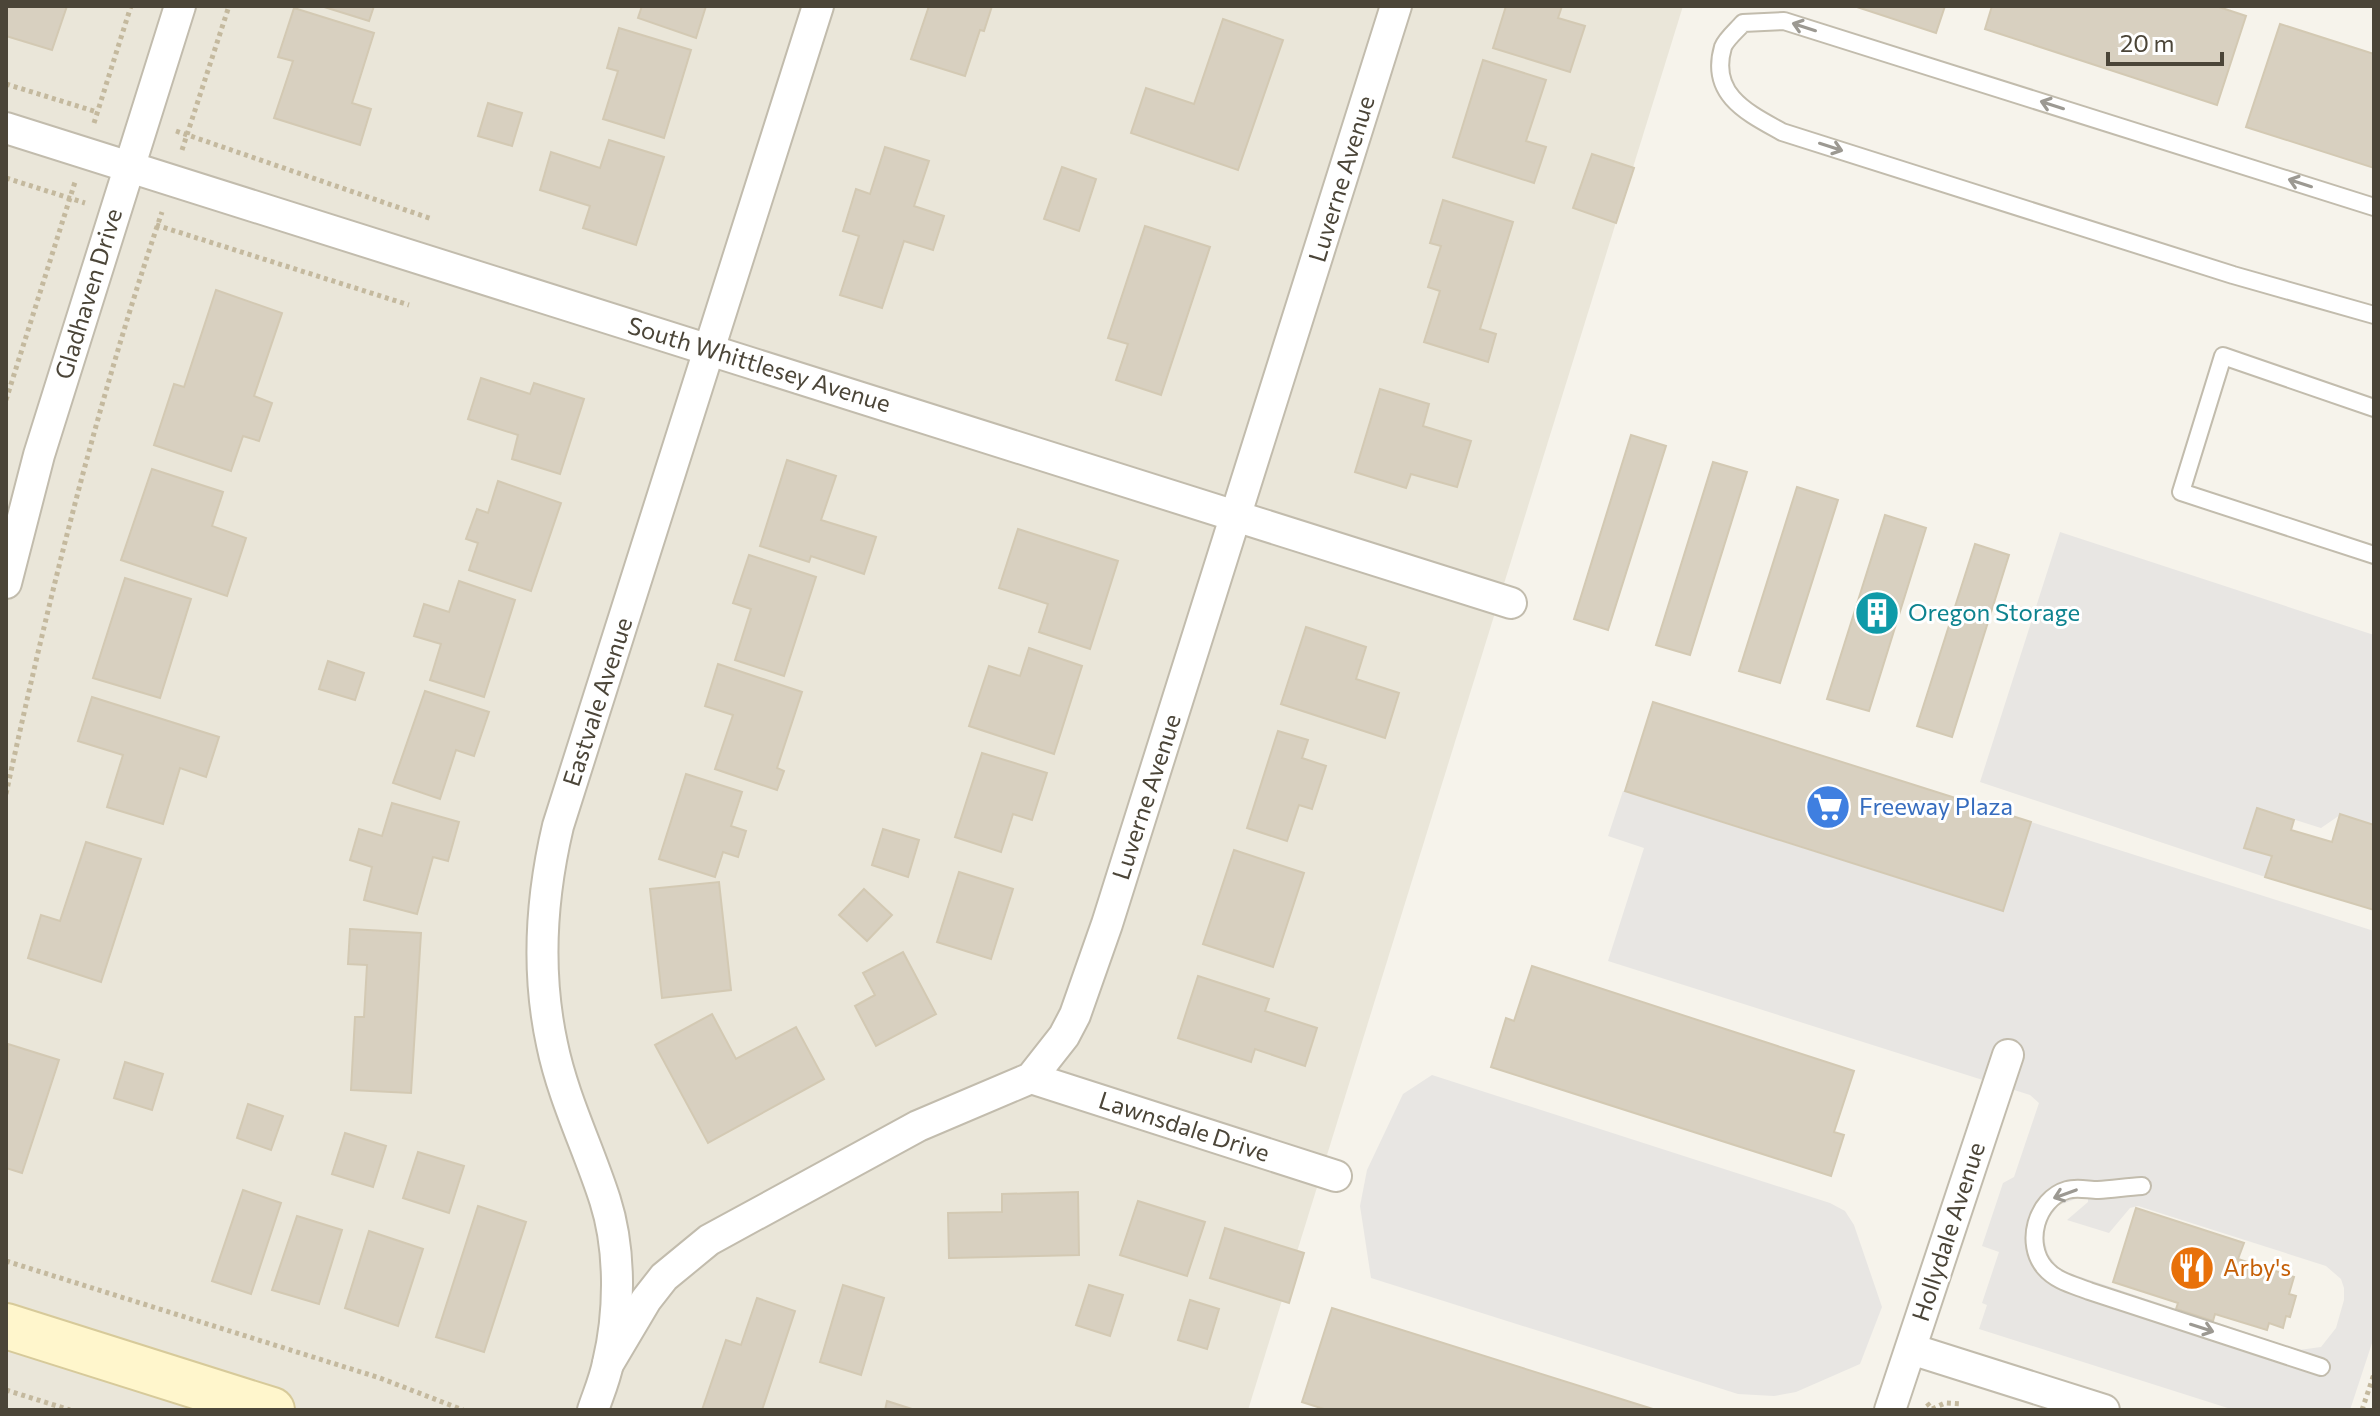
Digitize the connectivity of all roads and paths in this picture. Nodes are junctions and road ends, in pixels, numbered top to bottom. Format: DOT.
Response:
graph roads {
  1 [pos="131,6"];
  2 [pos="180,6"];
  3 [pos="229,6"];
  4 [pos="818,6"];
  5 [pos="1396,6"];
  6 [pos="6,84"];
  7 [pos="98,109"];
  8 [pos="143,120"];
  9 [pos="6,128"];
  10 [pos="187,135"];
  11 [pos="85,152"];
  12 [pos="128,166"];
  13 [pos="6,178"];
  14 [pos="173,180"];
  15 [pos="70,198"];
  16 [pos="2374,207"];
  17 [pos="114,212"];
  18 [pos="432,219"];
  19 [pos="158,225"];
  20 [pos="409,305"];
  21 [pos="2374,315"];
  22 [pos="710,350"];
  23 [pos="6,400"];
  24 [pos="2374,408"];
  25 [pos="1236,516"];
  26 [pos="2374,555"];
  27 [pos="6,583"];
  28 [pos="1511,603"];
  29 [pos="6,794"];
  30 [pos="2008,1055"];
  31 [pos="1031,1078"];
  32 [pos="1336,1176"];
  33 [pos="2142,1186"];
  34 [pos="6,1261"];
  35 [pos="6,1326"];
  36 [pos="1911,1349"];
  37 [pos="608,1364"];
  38 [pos="2321,1367"];
  39 [pos="2374,1374"];
  40 [pos="6,1390"];
  41 [pos="70,1410"];
  42 [pos="272,1410"];
  43 [pos="463,1410"];
  44 [pos="593,1410"];
  45 [pos="1890,1410"];
  46 [pos="2104,1410"];
  47 [pos="2362,1410"];
  1 -- 7 [label="path"];
  2 -- 8 [label="street, Gladhaven Drive"];
  3 -- 10 [label="path"];
  4 -- 22 [label="street, Eastvale Avenue"];
  5 -- 25 [label="street, Luverne Avenue"];
  6 -- 7 [label="path"];
  7 -- 8 [label="path"];
  7 -- 11 [label="path"];
  8 -- 10 [label="path"];
  8 -- 12 [label="street, Gladhaven Drive"];
  9 -- 11 [label="street, South Whittlesey Avenue"];
  10 -- 14 [label="path"];
  10 -- 18 [label="path"];
  11 -- 12 [label="street, South Whittlesey Avenue"];
  11 -- 15 [label="path"];
  12 -- 14 [label="street, South Whittlesey Avenue"];
  12 -- 17 [label="street, Gladhaven Drive"];
  13 -- 15 [label="path"];
  14 -- 19 [label="path"];
  14 -- 22 [label="street, South Whittlesey Avenue"];
  15 -- 17 [label="path"];
  15 -- 23 [label="path"];
  16 -- 21 [label="lane, one-way"];
  17 -- 19 [label="path"];
  17 -- 27 [label="street, Gladhaven Drive"];
  19 -- 20 [label="path"];
  19 -- 29 [label="path"];
  22 -- 25 [label="street, South Whittlesey Avenue"];
  22 -- 37 [label="street, Eastvale Avenue"];
  24 -- 26 [label="lane"];
  25 -- 28 [label="street, South Whittlesey Avenue"];
  25 -- 31 [label="street, Luverne Avenue"];
  30 -- 36 [label="street, Hollydale Avenue"];
  31 -- 32 [label="street, Lawnsdale Drive"];
  31 -- 37 [label="street, Luverne Avenue"];
  33 -- 38 [label="lane, one-way"];
  34 -- 43 [label="path"];
  35 -- 42 [label="main road"];
  36 -- 45 [label="street, Hollydale Avenue"];
  36 -- 46 [label="street"];
  37 -- 44 [label="street, Eastvale Avenue"];
  39 -- 47 [label="path"];
  40 -- 41 [label="path"];
}
